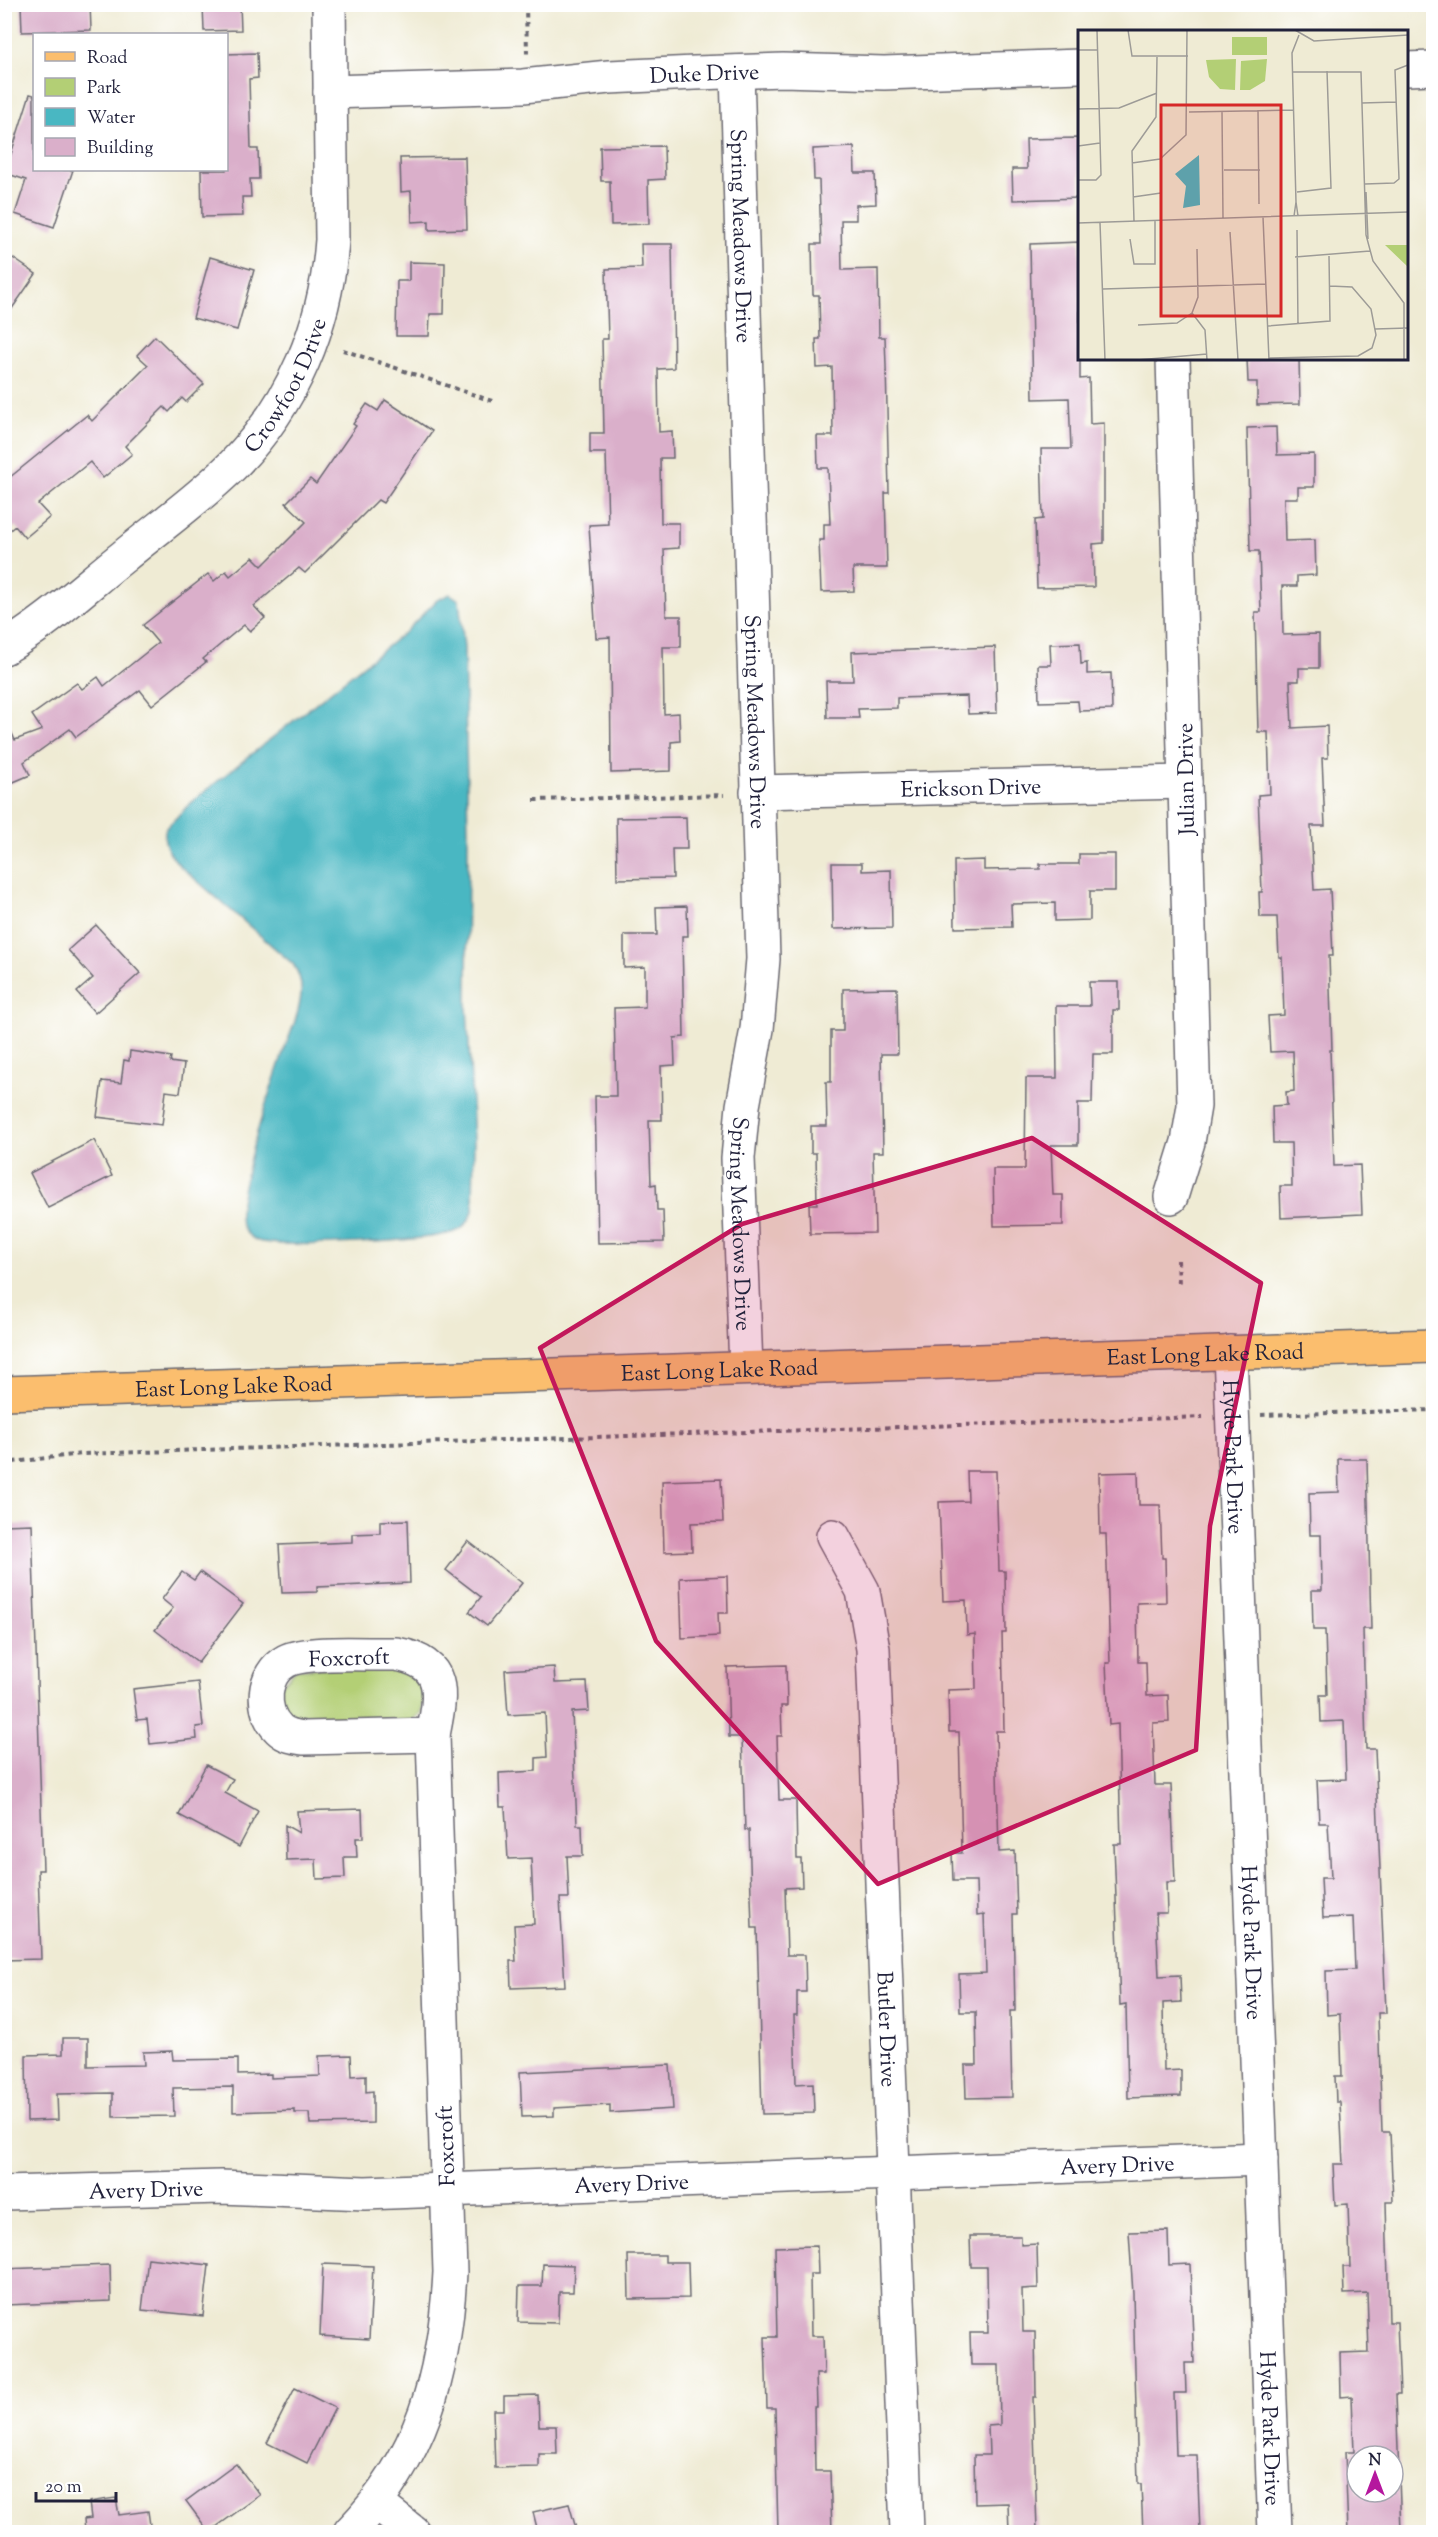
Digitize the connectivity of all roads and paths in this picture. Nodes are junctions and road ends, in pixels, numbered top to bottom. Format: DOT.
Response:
graph roads {
  1 [pos="329,4"];
  2 [pos="526,4"];
  3 [pos="527,54"];
  4 [pos="1078,66"];
  5 [pos="1434,68"];
  6 [pos="1408,69"];
  7 [pos="737,72"];
  8 [pos="330,92"];
  9 [pos="343,350"];
  10 [pos="1173,360"];
  11 [pos="495,402"];
  12 [pos="4,648"];
  13 [pos="1185,782"];
  14 [pos="757,792"];
  15 [pos="724,795"];
  16 [pos="534,800"];
  17 [pos="1171,1197"];
  18 [pos="1178,1260"];
  19 [pos="1179,1286"];
  20 [pos="1434,1346"];
  21 [pos="1230,1352"];
  22 [pos="746,1368"];
  23 [pos="4,1392"];
  24 [pos="1434,1410"];
  25 [pos="1259,1416"];
  26 [pos="1204,1417"];
  27 [pos="4,1463"];
  28 [pos="833,1536"];
  29 [pos="433,1735"];
  30 [pos="1261,2159"];
  31 [pos="893,2174"];
  32 [pos="447,2190"];
  33 [pos="4,2193"];
  34 [pos="376,2503"];
  35 [pos="350,2532"];
  36 [pos="413,2532"];
  37 [pos="907,2532"];
  38 [pos="1275,2532"];
  1 -- 8 [label="street, Crowfoot Drive"];
  2 -- 3 [label="path"];
  4 -- 7 [label="street, Duke Drive"];
  5 -- 6 [label="street"];
  7 -- 8 [label="street, Duke Drive"];
  7 -- 14 [label="street, Spring Meadows Drive"];
  8 -- 12 [label="street, Crowfoot Drive"];
  9 -- 11 [label="path"];
  10 -- 13 [label="street, Julian Drive"];
  13 -- 14 [label="street, Erickson Drive"];
  13 -- 17 [label="street, Julian Drive"];
  14 -- 22 [label="street, Spring Meadows Drive"];
  15 -- 16 [label="path"];
  18 -- 19 [label="path"];
  20 -- 21 [label="main road, East Long Lake Road"];
  21 -- 22 [label="main road, East Long Lake Road"];
  21 -- 30 [label="street, Hyde Park Drive"];
  22 -- 23 [label="main road, East Long Lake Road"];
  24 -- 25 [label="path"];
  26 -- 27 [label="path"];
  28 -- 31 [label="street, Butler Drive"];
  29 -- 29 [label="street, Foxcroft"];
  29 -- 32 [label="street, Foxcroft"];
  30 -- 31 [label="street, Avery Drive"];
  30 -- 38 [label="street, Hyde Park Drive"];
  31 -- 32 [label="street, Avery Drive"];
  31 -- 37 [label="street, Butler Drive"];
  32 -- 33 [label="street, Avery Drive"];
  32 -- 34 [label="street, Foxcroft"];
  34 -- 35 [label="street, Foxcroft"];
  34 -- 36 [label="street"];
}
